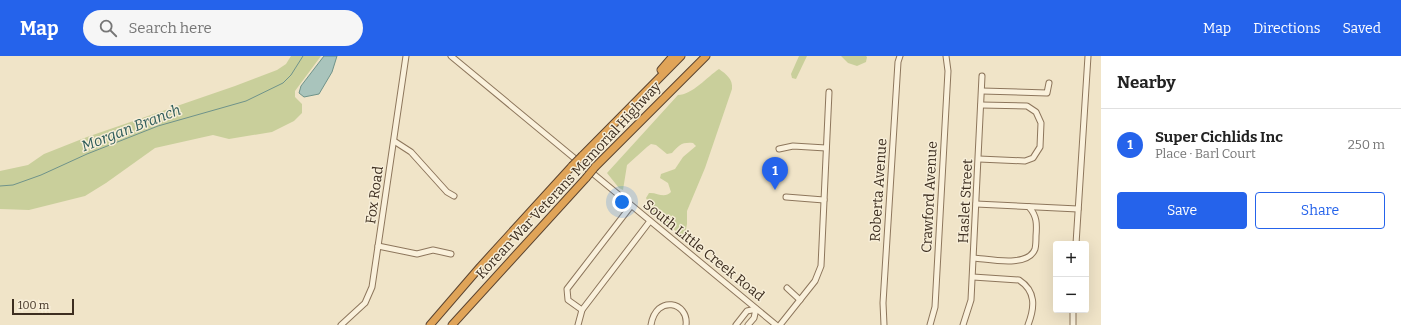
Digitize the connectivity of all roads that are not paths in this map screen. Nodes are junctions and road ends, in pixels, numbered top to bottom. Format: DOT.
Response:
graph roads {
  1 [pos="406,56"];
  2 [pos="450,56"];
  3 [pos="673,56"];
  4 [pos="681,56"];
  5 [pos="706,56"];
  6 [pos="900,56"];
  7 [pos="946,56"];
  8 [pos="1088,56"];
  9 [pos="982,76"];
  10 [pos="1049,83"];
  11 [pos="982,91"];
  12 [pos="829,92"];
  13 [pos="632,105"];
  14 [pos="981,105"];
  15 [pos="394,140"];
  16 [pos="826,148"];
  17 [pos="779,149"];
  18 [pos="979,159"];
  19 [pos="454,196"];
  20 [pos="786,197"];
  21 [pos="824,200"];
  22 [pos="976,204"];
  23 [pos="631,206"];
  24 [pos="1029,207"];
  25 [pos="1078,209"];
  26 [pos="650,221"];
  27 [pos="1076,241"];
  28 [pos="378,246"];
  29 [pos="451,254"];
  30 [pos="974,258"];
  31 [pos="973,277"];
  32 [pos="787,288"];
  33 [pos="800,300"];
  34 [pos="756,309"];
  35 [pos="582,310"];
  36 [pos="1073,313"];
  37 [pos="341,325"];
  38 [pos="430,325"];
  39 [pos="452,325"];
  40 [pos="578,325"];
  41 [pos="651,325"];
  42 [pos="686,325"];
  43 [pos="736,325"];
  44 [pos="748,325"];
  45 [pos="776,325"];
  46 [pos="780,325"];
  47 [pos="884,325"];
  48 [pos="930,325"];
  49 [pos="963,325"];
  50 [pos="1028,325"];
  51 [pos="1073,325"];
  1 -- 15 [label="street, Fox Road"];
  2 -- 23 [label="street, South Little Creek Road"];
  3 -- 13 [label="highway"];
  4 -- 13 [label="highway, Korean War Veterans Memorial Highway"];
  5 -- 39 [label="highway, Korean War Veterans Memorial Highway, bridge"];
  6 -- 47 [label="street, Roberta Avenue"];
  7 -- 48 [label="street, Crawford Avenue"];
  8 -- 25 [label="street"];
  9 -- 11 [label="street, Haslet Street"];
  10 -- 11 [label="street"];
  11 -- 14 [label="street, Haslet Street"];
  12 -- 16 [label="street"];
  13 -- 38 [label="highway, Korean War Veterans Memorial Highway, bridge"];
  14 -- 18 [label="street, Haslet Street"];
  14 -- 18 [label="street"];
  15 -- 19 [label="street"];
  15 -- 28 [label="street, Fox Road"];
  16 -- 17 [label="street"];
  16 -- 21 [label="street"];
  18 -- 22 [label="street, Haslet Street"];
  20 -- 21 [label="street"];
  21 -- 33 [label="street"];
  22 -- 24 [label="street"];
  22 -- 30 [label="street, Haslet Street"];
  23 -- 26 [label="street, South Little Creek Road"];
  23 -- 35 [label="street"];
  24 -- 25 [label="street"];
  24 -- 30 [label="street"];
  25 -- 27 [label="street"];
  26 -- 34 [label="street, South Little Creek Road"];
  26 -- 35 [label="street"];
  28 -- 29 [label="street"];
  28 -- 37 [label="street, Fox Road"];
  30 -- 31 [label="street, Haslet Street"];
  31 -- 49 [label="street, Haslet Street"];
  31 -- 50 [label="street"];
  32 -- 33 [label="street"];
  33 -- 46 [label="street"];
  34 -- 43 [label="street"];
  34 -- 44 [label="street"];
  34 -- 45 [label="street, South Little Creek Road"];
  35 -- 40 [label="street"];
  36 -- 51 [label="street"];
  41 -- 42 [label="street"];
}
